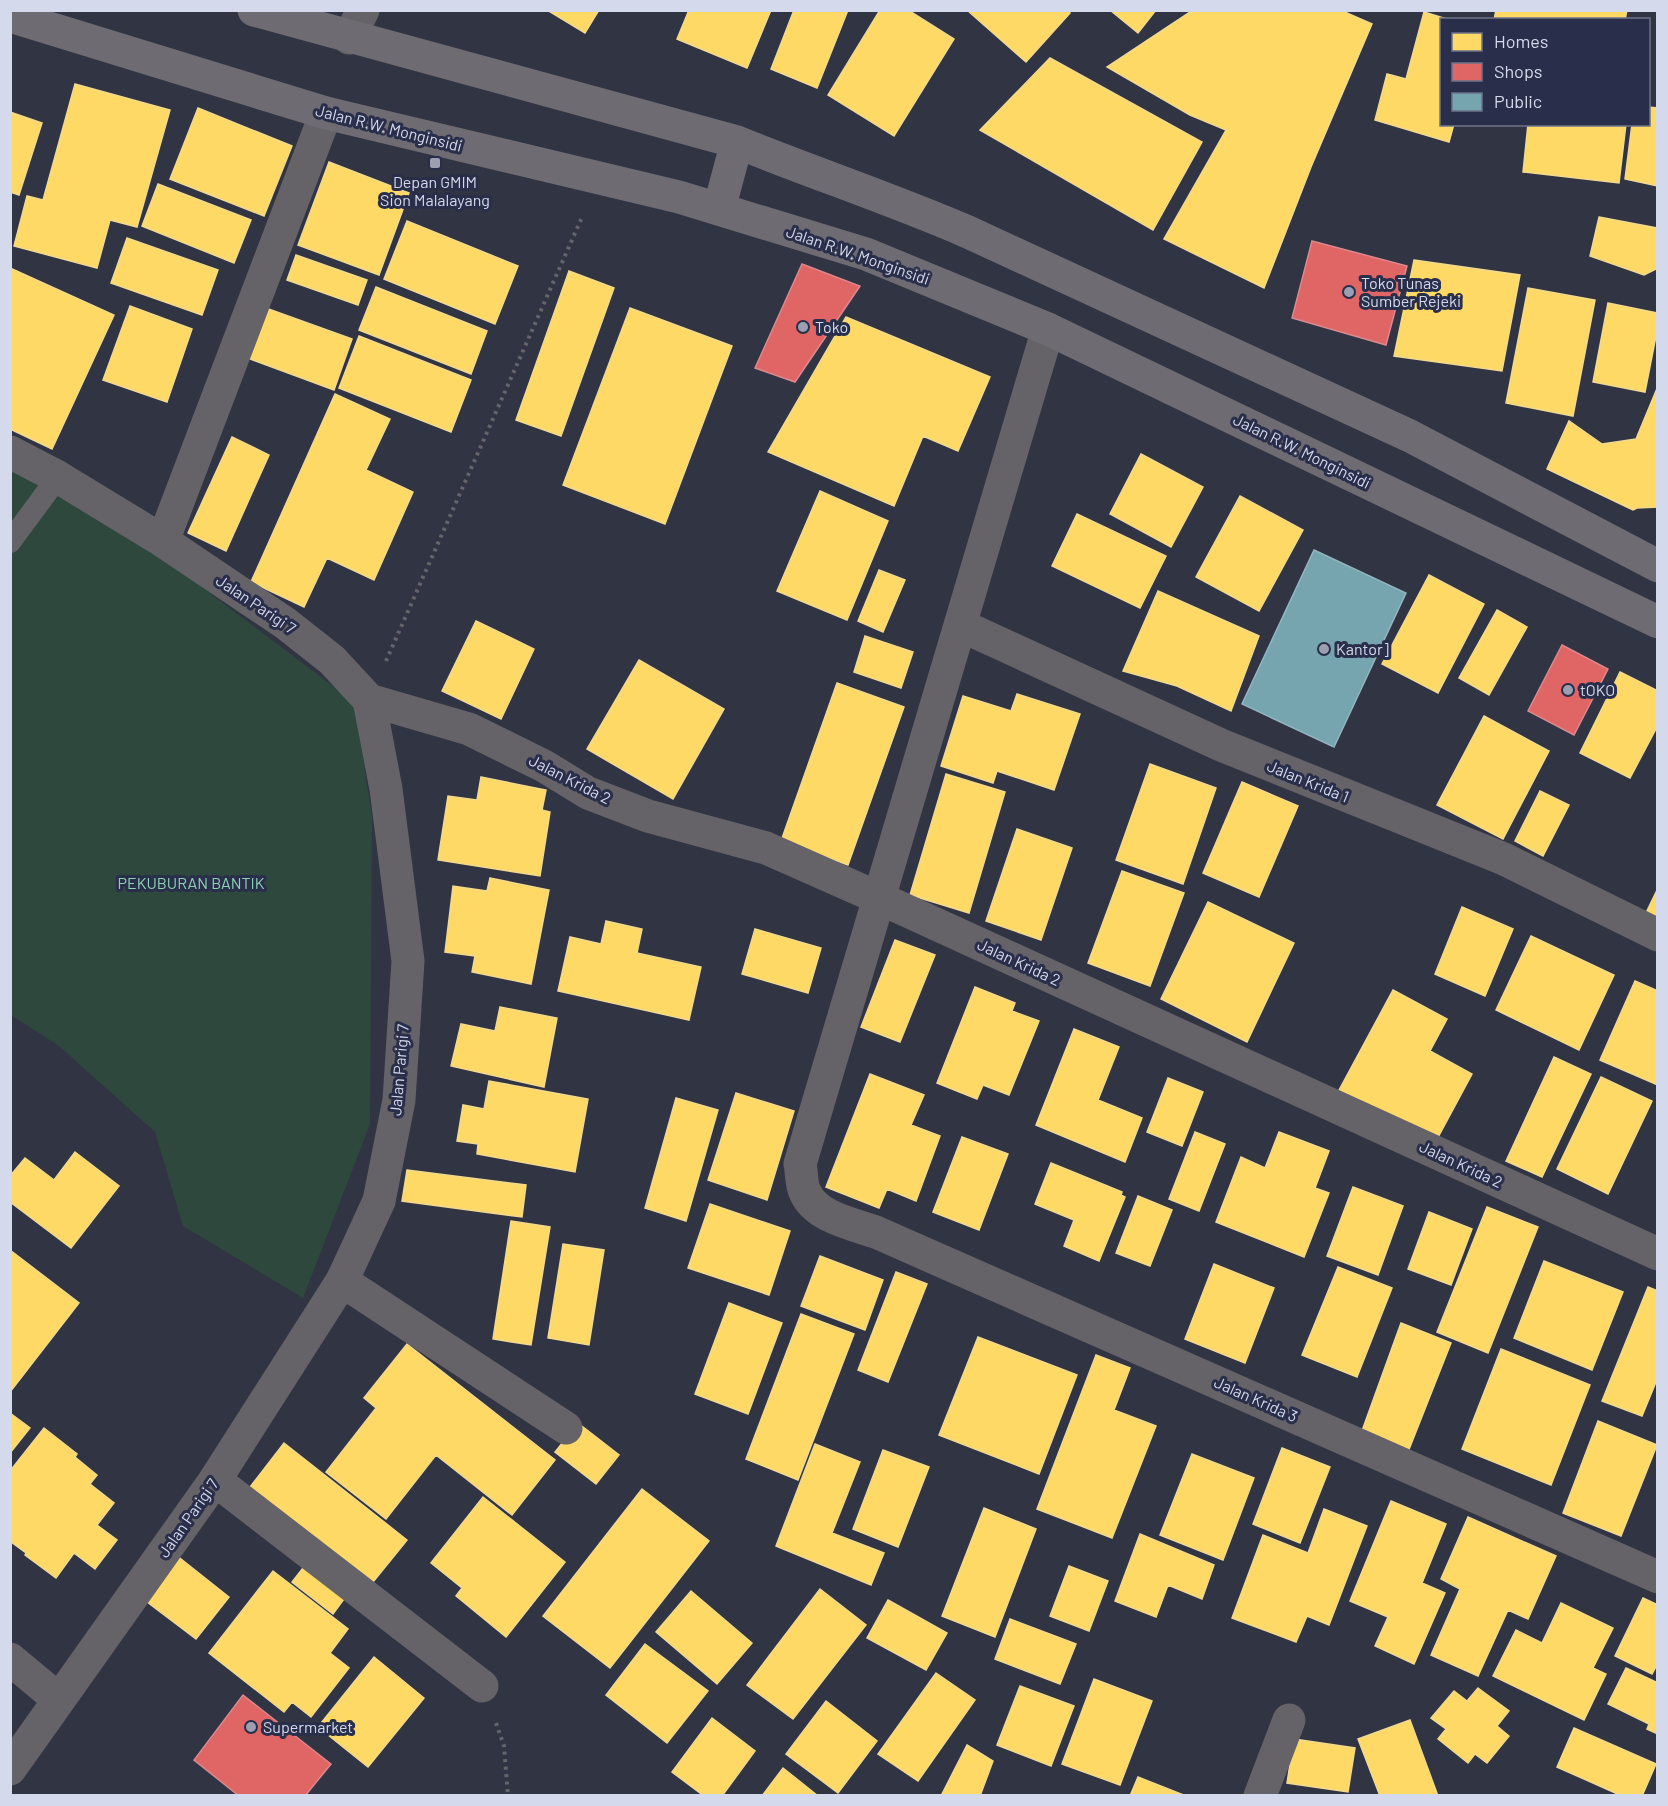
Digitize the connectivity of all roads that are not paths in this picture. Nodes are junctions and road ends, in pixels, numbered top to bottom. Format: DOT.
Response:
graph roads {
  1 [pos="254,10"];
  2 [pos="10,16"];
  3 [pos="356,24"];
  4 [pos="326,113"];
  5 [pos="737,142"];
  6 [pos="719,209"];
  7 [pos="1048,329"];
  8 [pos="10,452"];
  9 [pos="58,477"];
  10 [pos="163,541"];
  11 [pos="10,542"];
  12 [pos="1658,566"];
  13 [pos="1658,622"];
  14 [pos="960,625"];
  15 [pos="369,700"];
  16 [pos="879,898"];
  17 [pos="1658,935"];
  18 [pos="1658,1254"];
  19 [pos="342,1281"];
  20 [pos="566,1428"];
  21 [pos="215,1480"];
  22 [pos="1658,1577"];
  23 [pos="10,1659"];
  24 [pos="482,1686"];
  25 [pos="58,1699"];
  26 [pos="1288,1720"];
  27 [pos="10,1769"];
  28 [pos="1260,1796"];
  1 -- 3 [label="highway"];
  2 -- 4 [label="highway, Jalan R.W. Monginsidi"];
  3 -- 5 [label="highway"];
  4 -- 6 [label="highway, Jalan R.W. Monginsidi"];
  4 -- 10 [label="street"];
  5 -- 6 [label="highway"];
  5 -- 12 [label="highway"];
  6 -- 7 [label="highway, Jalan R.W. Monginsidi"];
  7 -- 13 [label="highway, Jalan R.W. Monginsidi"];
  7 -- 14 [label="street, Jalan Krida 3"];
  8 -- 9 [label="street, Jalan Parigi 7"];
  9 -- 10 [label="street, Jalan Parigi 7"];
  9 -- 11 [label="lane"];
  10 -- 15 [label="street, Jalan Parigi 7"];
  14 -- 16 [label="street, Jalan Krida 3"];
  14 -- 17 [label="street, Jalan Krida 1"];
  15 -- 16 [label="street, Jalan Krida 2"];
  15 -- 19 [label="street, Jalan Parigi 7"];
  16 -- 18 [label="street, Jalan Krida 2"];
  16 -- 22 [label="street, Jalan Krida 3"];
  19 -- 20 [label="street"];
  19 -- 21 [label="street, Jalan Parigi 7"];
  21 -- 24 [label="street"];
  21 -- 25 [label="street, Jalan Parigi 7"];
  23 -- 25 [label="street"];
  25 -- 27 [label="street, Jalan Parigi 7"];
  26 -- 28 [label="street"];
}
